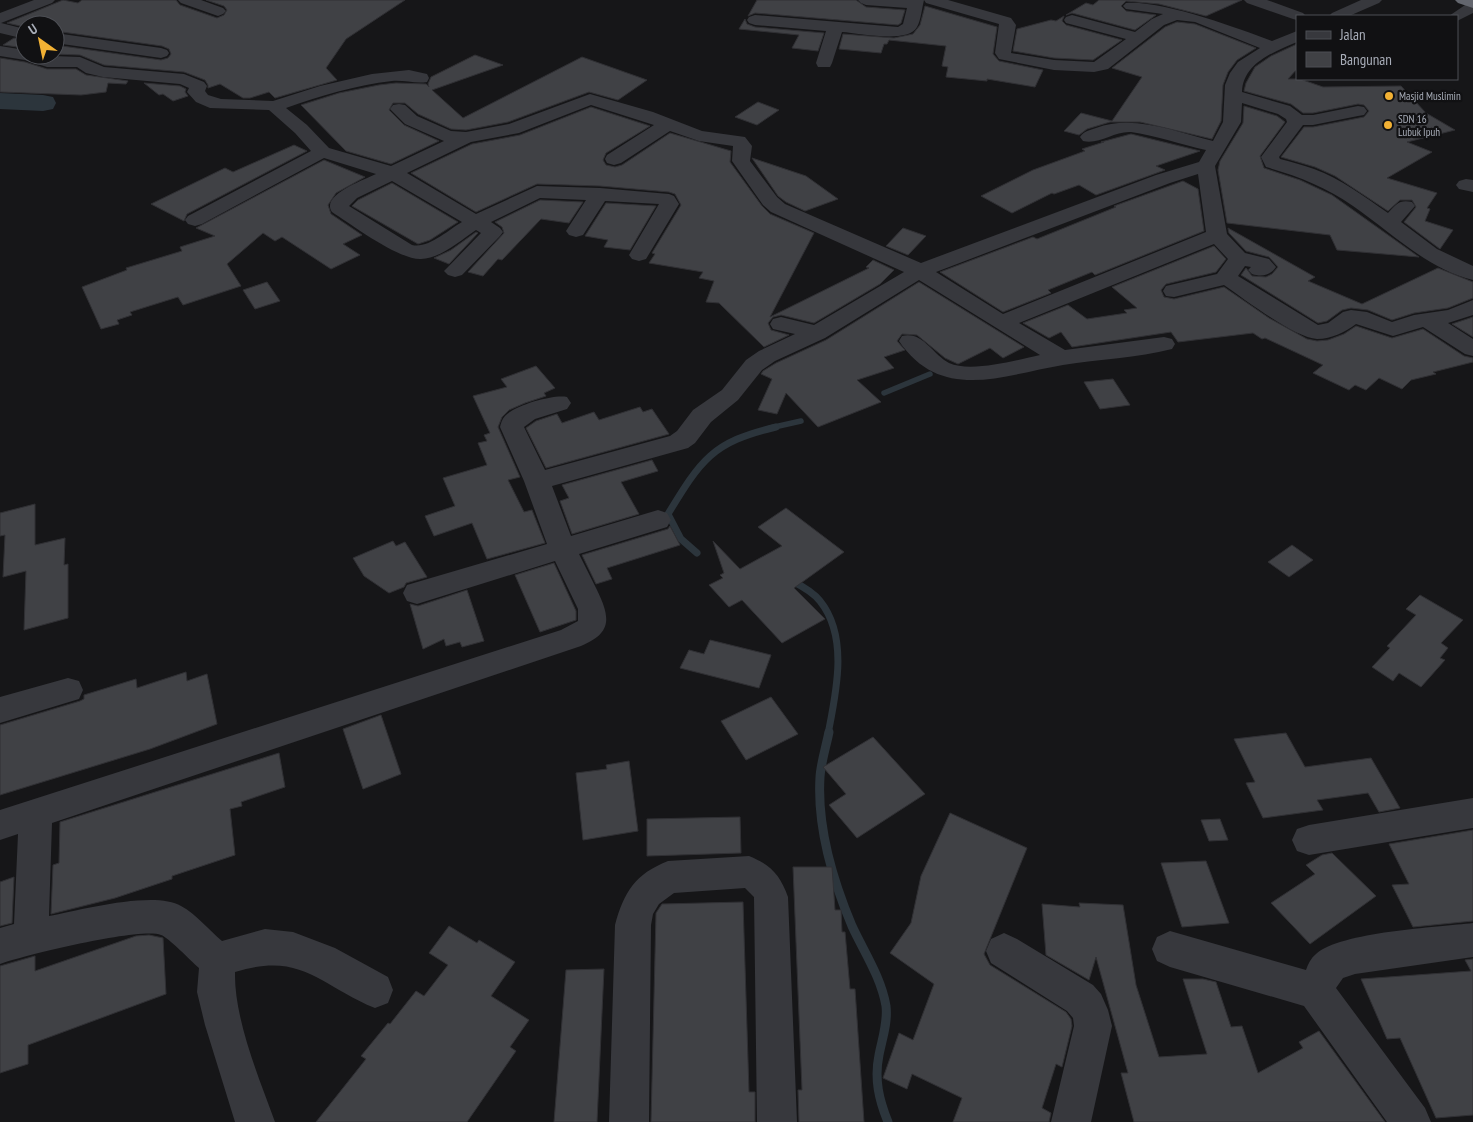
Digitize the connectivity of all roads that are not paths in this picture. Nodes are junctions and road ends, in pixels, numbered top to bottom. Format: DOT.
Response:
graph roads {
  1 [pos="47,0"];
  2 [pos="186,0"];
  3 [pos="866,0"];
  4 [pos="930,0"];
  5 [pos="1252,0"];
  6 [pos="1374,0"];
  7 [pos="1463,0"];
  8 [pos="915,2"];
  9 [pos="1473,4"];
  10 [pos="1131,6"];
  11 [pos="218,11"];
  12 [pos="1296,15"];
  13 [pos="1340,15"];
  14 [pos="1458,15"];
  15 [pos="1185,16"];
  16 [pos="0,19"];
  17 [pos="755,20"];
  18 [pos="1072,20"];
  19 [pos="0,28"];
  20 [pos="835,28"];
  21 [pos="1138,31"];
  22 [pos="15,32"];
  23 [pos="1296,36"];
  24 [pos="65,39"];
  25 [pos="1273,47"];
  26 [pos="0,52"];
  27 [pos="161,53"];
  28 [pos="15,54"];
  29 [pos="65,62"];
  30 [pos="824,63"];
  31 [pos="421,78"];
  32 [pos="1234,96"];
  33 [pos="274,106"];
  34 [pos="399,109"];
  35 [pos="1358,111"];
  36 [pos="1297,120"];
  37 [pos="668,124"];
  38 [pos="742,124"];
  39 [pos="466,137"];
  40 [pos="706,137"];
  41 [pos="1089,137"];
  42 [pos="1216,147"];
  43 [pos="322,152"];
  44 [pos="614,159"];
  45 [pos="1206,166"];
  46 [pos="393,173"];
  47 [pos="557,180"];
  48 [pos="537,192"];
  49 [pos="600,194"];
  50 [pos="1405,206"];
  51 [pos="194,220"];
  52 [pos="477,222"];
  53 [pos="1389,224"];
  54 [pos="576,231"];
  55 [pos="1218,235"];
  56 [pos="639,255"];
  57 [pos="1238,258"];
  58 [pos="1259,270"];
  59 [pos="455,271"];
  60 [pos="920,271"];
  61 [pos="1473,274"];
  62 [pos="1227,278"];
  63 [pos="1174,291"];
  64 [pos="1473,307"];
  65 [pos="1428,321"];
  66 [pos="1002,322"];
  67 [pos="781,324"];
  68 [pos="816,333"];
  69 [pos="910,341"];
  70 [pos="1164,344"];
  71 [pos="1473,349"];
  72 [pos="1061,358"];
  73 [pos="559,403"];
  74 [pos="537,481"];
  75 [pos="658,520"];
  76 [pos="562,548"];
  77 [pos="417,593"];
  78 [pos="68,690"];
  79 [pos="0,710"];
  80 [pos="1473,813"];
  81 [pos="36,814"];
  82 [pos="0,825"];
  83 [pos="1309,840"];
  84 [pos="1473,940"];
  85 [pos="16,941"];
  86 [pos="1170,950"];
  87 [pos="1004,951"];
  88 [pos="217,960"];
  89 [pos="375,990"];
  90 [pos="1316,992"];
  91 [pos="255,1122"];
  92 [pos="630,1122"];
  93 [pos="778,1122"];
  94 [pos="1071,1122"];
  95 [pos="1411,1122"];
  1 -- 16 [label="street"];
  2 -- 11 [label="street"];
  3 -- 8 [label="street"];
  4 -- 21 [label="street"];
  5 -- 12 [label="street"];
  6 -- 13 [label="street"];
  7 -- 9 [label="highway"];
  8 -- 20 [label="street"];
  9 -- 14 [label="street"];
  10 -- 15 [label="street"];
  15 -- 21 [label="street"];
  15 -- 25 [label="street"];
  17 -- 20 [label="street"];
  18 -- 21 [label="street"];
  19 -- 22 [label="street"];
  20 -- 30 [label="street"];
  23 -- 25 [label="street"];
  24 -- 27 [label="street"];
  25 -- 32 [label="street"];
  26 -- 28 [label="street"];
  29 -- 33 [label="street"];
  31 -- 33 [label="street"];
  32 -- 36 [label="street"];
  32 -- 42 [label="street"];
  33 -- 43 [label="street"];
  34 -- 39 [label="street"];
  35 -- 36 [label="street"];
  36 -- 53 [label="street"];
  37 -- 39 [label="street"];
  37 -- 40 [label="street"];
  37 -- 44 [label="street"];
  38 -- 40 [label="street"];
  39 -- 46 [label="street"];
  40 -- 60 [label="street"];
  41 -- 42 [label="street"];
  42 -- 45 [label="street"];
  43 -- 46 [label="street"];
  43 -- 51 [label="street"];
  45 -- 55 [label="street"];
  45 -- 60 [label="street"];
  46 -- 52 [label="street"];
  46 -- 52 [label="street"];
  47 -- 48 [label="street"];
  48 -- 49 [label="street"];
  48 -- 52 [label="street"];
  49 -- 54 [label="street"];
  49 -- 56 [label="street"];
  50 -- 53 [label="street"];
  52 -- 59 [label="street"];
  53 -- 61 [label="street"];
  55 -- 57 [label="street"];
  55 -- 66 [label="street"];
  57 -- 58 [label="street"];
  57 -- 62 [label="street"];
  60 -- 66 [label="street"];
  60 -- 68 [label="street"];
  62 -- 63 [label="street"];
  62 -- 65 [label="street"];
  64 -- 65 [label="street"];
  65 -- 71 [label="street"];
  66 -- 72 [label="street"];
  67 -- 68 [label="street"];
  68 -- 74 [label="street"];
  69 -- 72 [label="street"];
  70 -- 72 [label="street"];
  73 -- 74 [label="street"];
  74 -- 76 [label="street"];
  75 -- 76 [label="street"];
  76 -- 77 [label="street"];
  76 -- 81 [label="street"];
  78 -- 79 [label="street"];
  80 -- 83 [label="street"];
  81 -- 82 [label="street"];
  81 -- 85 [label="street"];
  84 -- 90 [label="street"];
  85 -- 88 [label="street"];
  86 -- 90 [label="street"];
  87 -- 94 [label="street"];
  88 -- 89 [label="street"];
  88 -- 91 [label="street"];
  90 -- 95 [label="street"];
  92 -- 93 [label="street"];
}
